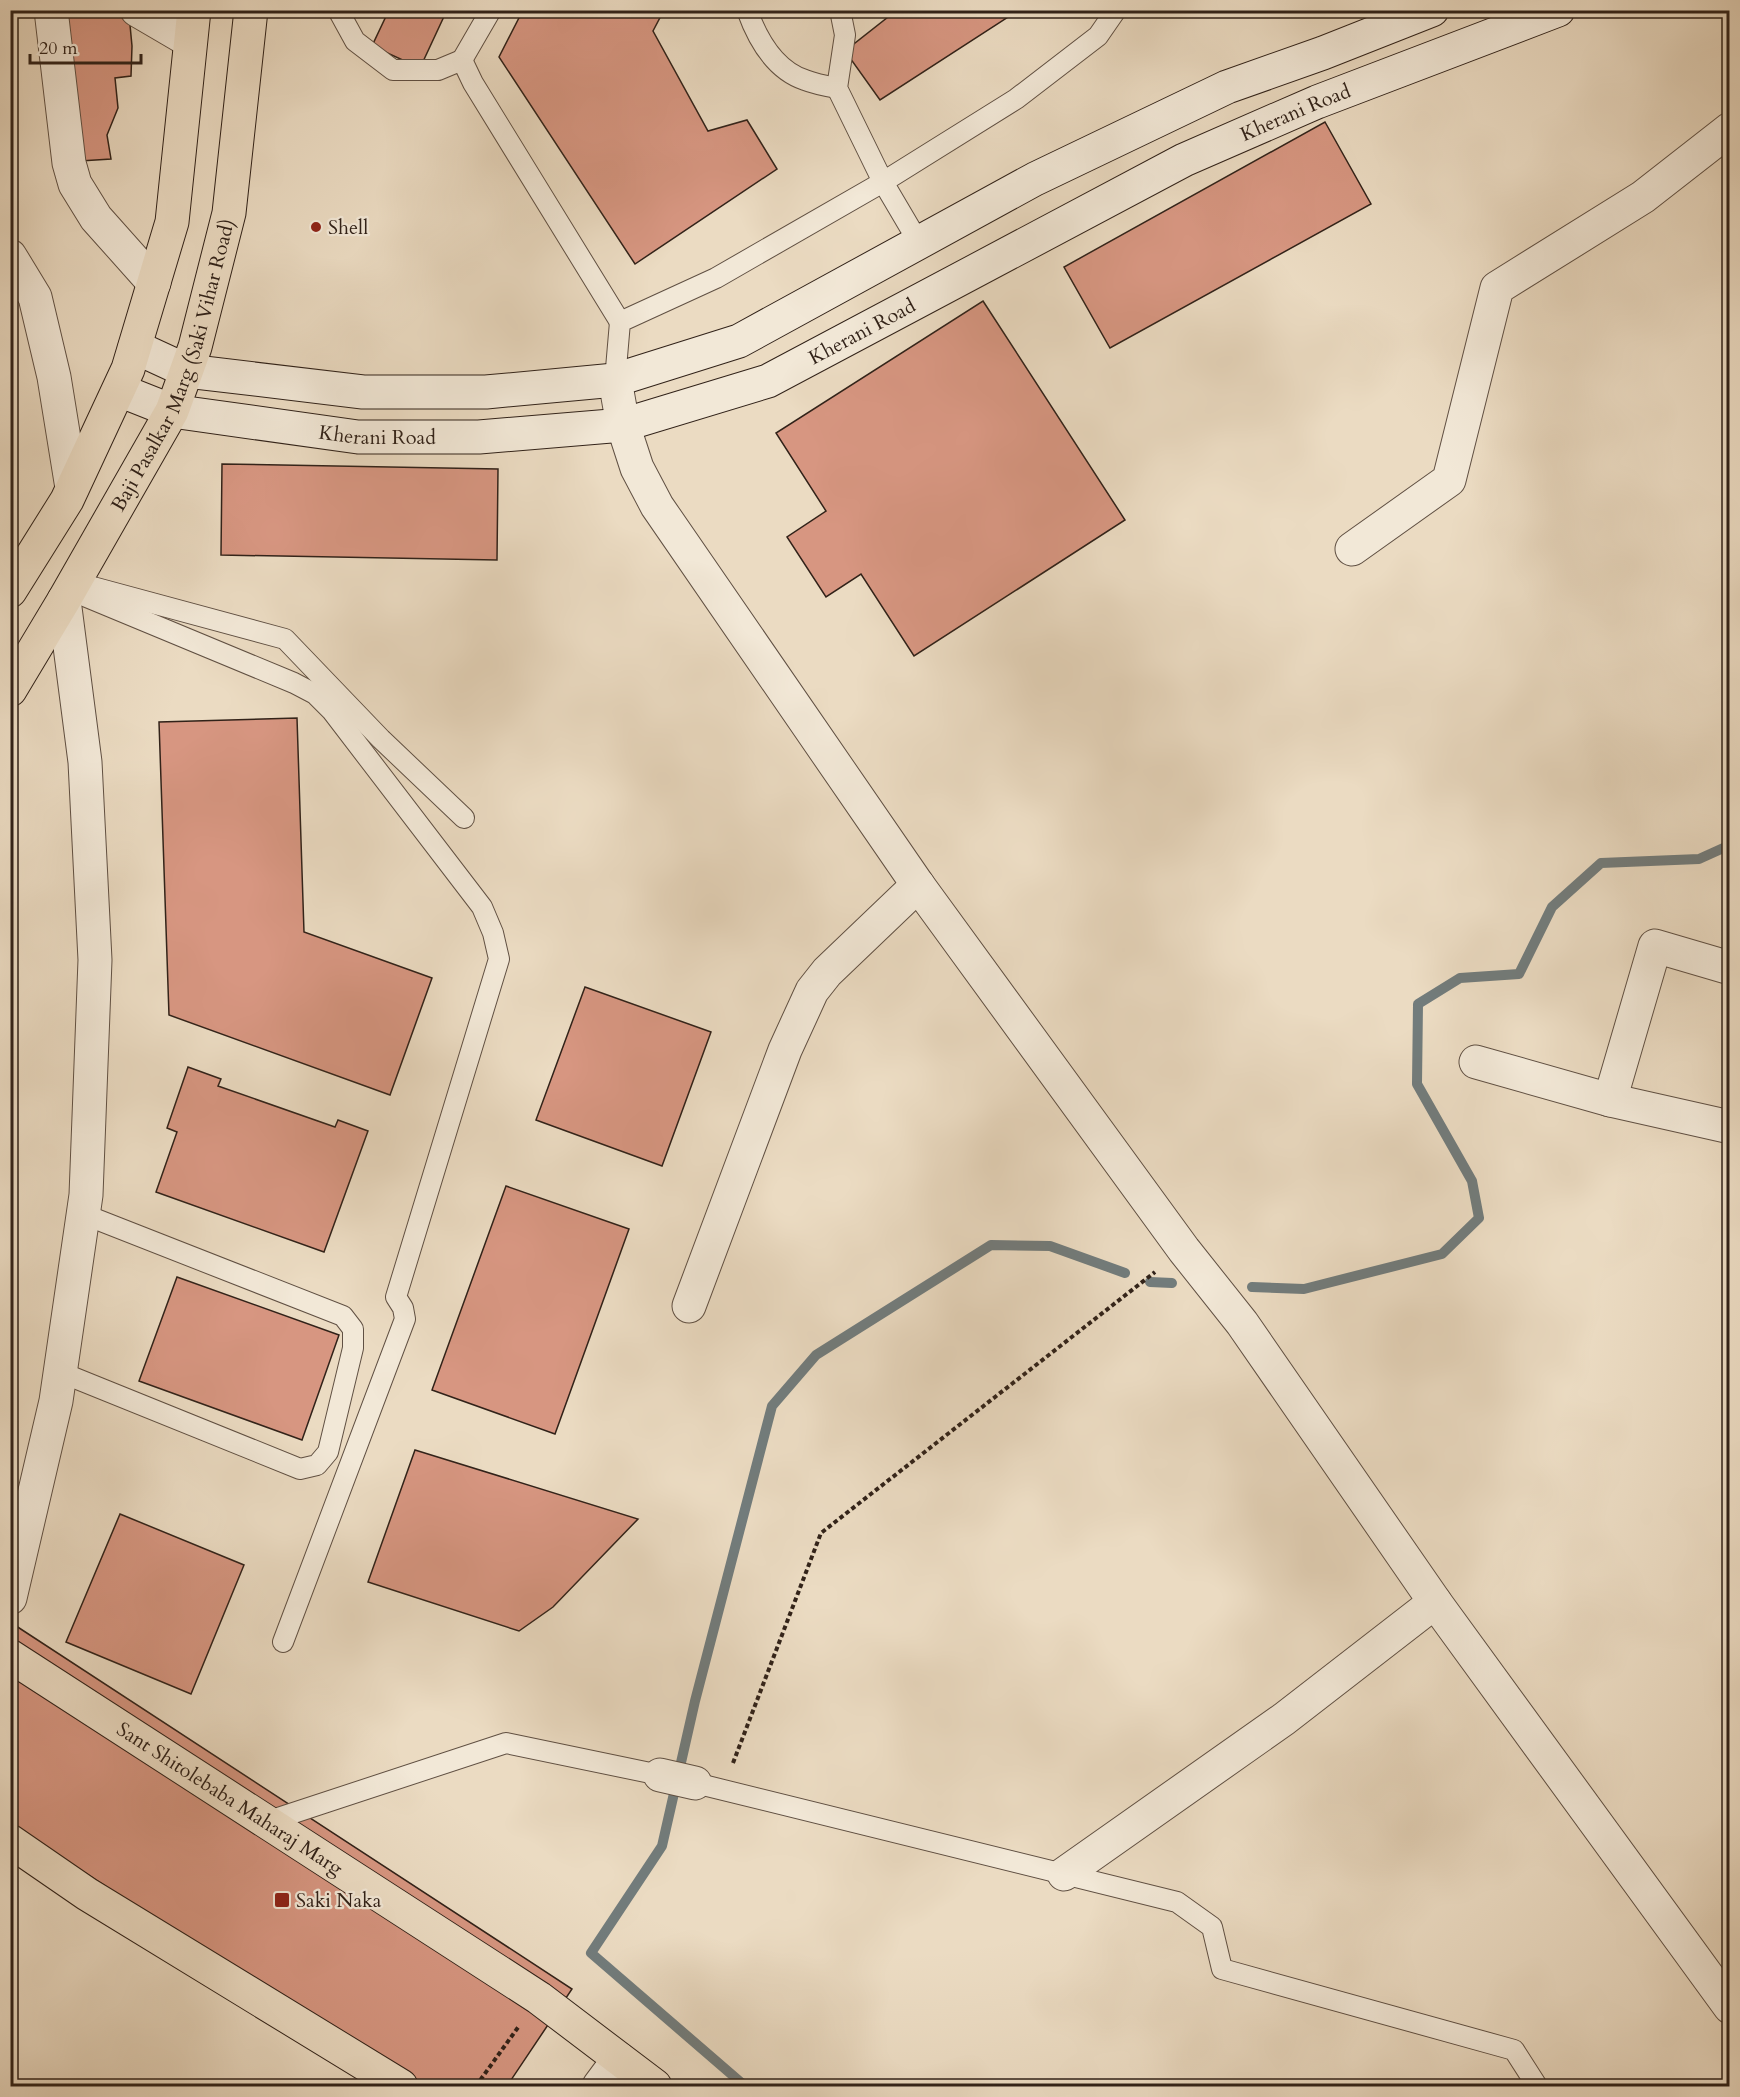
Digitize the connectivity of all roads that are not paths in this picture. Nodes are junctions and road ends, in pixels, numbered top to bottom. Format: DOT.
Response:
graph roads {
  1 [pos="51,10"];
  2 [pos="137,10"];
  3 [pos="251,10"];
  4 [pos="338,10"];
  5 [pos="491,10"];
  6 [pos="747,10"];
  7 [pos="840,10"];
  8 [pos="1116,10"];
  9 [pos="1432,10"];
  10 [pos="1558,10"];
  11 [pos="192,26"];
  12 [pos="462,60"];
  13 [pos="1272,71"];
  14 [pos="837,88"];
  15 [pos="1287,115"];
  16 [pos="1730,129"];
  17 [pos="883,182"];
  18 [pos="919,243"];
  19 [pos="10,256"];
  20 [pos="154,283"];
  21 [pos="620,322"];
  22 [pos="135,347"];
  23 [pos="187,371"];
  24 [pos="615,380"];
  25 [pos="119,390"];
  26 [pos="171,411"];
  27 [pos="623,425"];
  28 [pos="72,488"];
  29 [pos="1352,549"];
  30 [pos="10,591"];
  31 [pos="70,591"];
  32 [pos="10,690"];
  33 [pos="464,818"];
  34 [pos="918,885"];
  35 [pos="1730,968"];
  36 [pos="1476,1062"];
  37 [pos="1610,1100"];
  38 [pos="1730,1127"];
  39 [pos="83,1214"];
  40 [pos="689,1306"];
  41 [pos="60,1372"];
  42 [pos="10,1598"];
  43 [pos="1436,1602"];
  44 [pos="283,1642"];
  45 [pos="10,1656"];
  46 [pos="660,1775"];
  47 [pos="709,1787"];
  48 [pos="266,1822"];
  49 [pos="10,1841"];
  50 [pos="1064,1874"];
  51 [pos="1730,2007"];
  52 [pos="619,2059"];
  53 [pos="401,2086"];
  54 [pos="599,2086"];
  55 [pos="655,2086"];
  56 [pos="1537,2086"];
  1 -- 20 [label="street"];
  2 -- 11 [label="street"];
  3 -- 23 [label="main road, Baji Pasalkar Marg (Saki Vihar Road)"];
  4 -- 12 [label="lane"];
  5 -- 12 [label="lane"];
  6 -- 14 [label="lane"];
  7 -- 14 [label="lane"];
  8 -- 17 [label="lane"];
  9 -- 13 [label="street, Kherani Road"];
  10 -- 15 [label="street, Kherani Road"];
  11 -- 20 [label="main road, Baji Pasalkar Marg (Saki Vihar Road)"];
  12 -- 21 [label="lane"];
  13 -- 15 [label="street"];
  13 -- 18 [label="street, Kherani Road"];
  14 -- 17 [label="lane"];
  15 -- 27 [label="street, Kherani Road"];
  16 -- 29 [label="street"];
  17 -- 18 [label="lane"];
  17 -- 21 [label="lane"];
  18 -- 24 [label="street, Kherani Road"];
  19 -- 28 [label="street"];
  20 -- 22 [label="main road, Baji Pasalkar Marg (Saki Vihar Road)"];
  21 -- 24 [label="lane"];
  22 -- 23 [label="street, Kherani Road"];
  22 -- 25 [label="main road, Baji Pasalkar Marg (Saki Vihar Road)"];
  23 -- 24 [label="street, Kherani Road"];
  23 -- 26 [label="main road, Baji Pasalkar Marg (Saki Vihar Road)"];
  24 -- 27 [label="street"];
  25 -- 26 [label="street, Kherani Road"];
  25 -- 28 [label="main road, Baji Pasalkar Marg (Saki Vihar Road)"];
  26 -- 27 [label="street, Kherani Road"];
  26 -- 31 [label="main road, Baji Pasalkar Marg (Saki Vihar Road)"];
  27 -- 34 [label="street"];
  28 -- 30 [label="main road, Baji Pasalkar Marg (Saki Vihar Road)"];
  31 -- 32 [label="main road, Baji Pasalkar Marg (Saki Vihar Road)"];
  31 -- 33 [label="lane"];
  31 -- 39 [label="street"];
  31 -- 44 [label="lane"];
  34 -- 40 [label="street"];
  34 -- 43 [label="street"];
  35 -- 37 [label="street"];
  36 -- 37 [label="street"];
  37 -- 38 [label="street"];
  39 -- 41 [label="street"];
  39 -- 41 [label="lane"];
  41 -- 42 [label="street"];
  43 -- 50 [label="street"];
  43 -- 51 [label="street"];
  45 -- 48 [label="main road, Sant Shitolebaba Maharaj Marg"];
  46 -- 47 [label="street"];
  46 -- 48 [label="lane"];
  47 -- 50 [label="lane"];
  48 -- 52 [label="main road, Sant Shitolebaba Maharaj Marg"];
  49 -- 53 [label="main road"];
  50 -- 56 [label="lane"];
  52 -- 54 [label="street"];
  52 -- 55 [label="main road, Sant Shitolebaba Maharaj Marg"];
}
